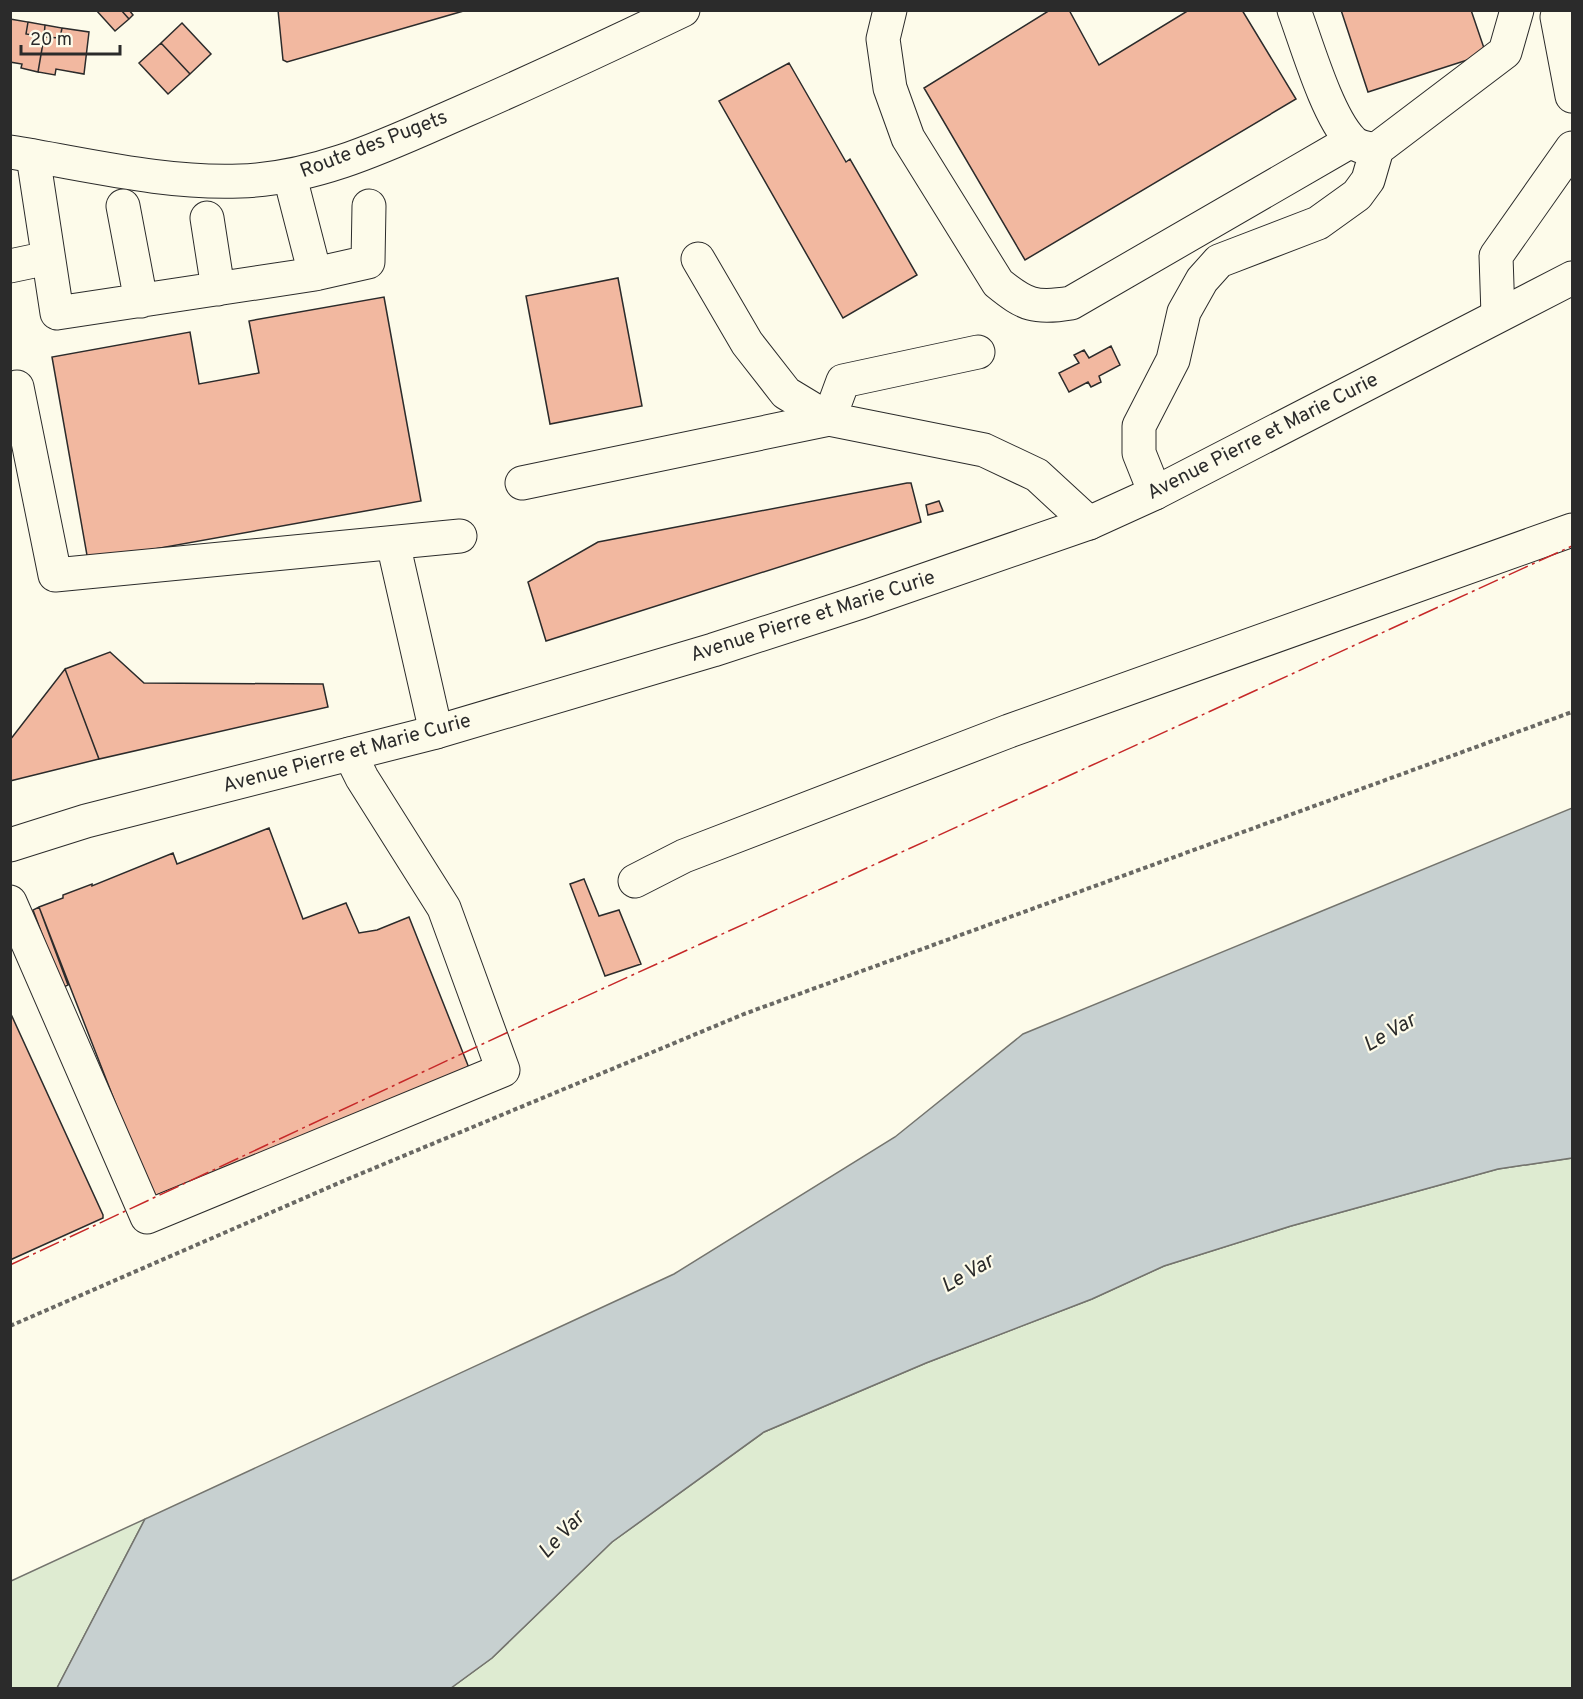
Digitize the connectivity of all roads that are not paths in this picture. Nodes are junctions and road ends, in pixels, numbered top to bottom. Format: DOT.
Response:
graph roads {
  1 [pos="682,10"];
  2 [pos="890,10"];
  3 [pos="1294,10"];
  4 [pos="1516,10"];
  5 [pos="1557,17"];
  6 [pos="1572,96"];
  7 [pos="1364,145"];
  8 [pos="1572,148"];
  9 [pos="22,154"];
  10 [pos="290,177"];
  11 [pos="123,206"];
  12 [pos="369,206"];
  13 [pos="207,218"];
  14 [pos="48,258"];
  15 [pos="698,259"];
  16 [pos="10,266"];
  17 [pos="315,274"];
  18 [pos="1572,278"];
  19 [pos="218,289"];
  20 [pos="141,301"];
  21 [pos="1498,315"];
  22 [pos="978,352"];
  23 [pos="17,387"];
  24 [pos="828,419"];
  25 [pos="522,483"];
  26 [pos="1155,494"];
  27 [pos="1089,523"];
  28 [pos="1572,530"];
  29 [pos="460,536"];
  30 [pos="393,543"];
  31 [pos="436,732"];
  32 [pos="350,754"];
  33 [pos="10,845"];
  34 [pos="635,882"];
  35 [pos="10,902"];
  1 -- 10 [label="main road, Route des Pugets"];
  2 -- 7 [label="main road"];
  3 -- 7 [label="main road"];
  4 -- 7 [label="main road"];
  5 -- 6 [label="main road"];
  7 -- 26 [label="main road"];
  8 -- 21 [label="main road"];
  9 -- 10 [label="main road, Route des Pugets"];
  9 -- 14 [label="main road"];
  10 -- 17 [label="main road"];
  11 -- 20 [label="main road"];
  12 -- 17 [label="main road"];
  13 -- 19 [label="main road"];
  14 -- 16 [label="main road"];
  14 -- 20 [label="main road"];
  15 -- 24 [label="main road"];
  17 -- 19 [label="main road"];
  18 -- 21 [label="main road, Avenue Pierre et Marie Curie"];
  19 -- 20 [label="main road"];
  21 -- 26 [label="main road, Avenue Pierre et Marie Curie"];
  22 -- 24 [label="main road"];
  23 -- 30 [label="main road"];
  24 -- 25 [label="main road"];
  24 -- 27 [label="main road"];
  26 -- 27 [label="main road, Avenue Pierre et Marie Curie"];
  27 -- 31 [label="main road, Avenue Pierre et Marie Curie"];
  28 -- 34 [label="main road"];
  29 -- 30 [label="main road"];
  30 -- 31 [label="main road"];
  31 -- 32 [label="main road, Avenue Pierre et Marie Curie"];
  32 -- 33 [label="main road, Avenue Pierre et Marie Curie"];
  32 -- 35 [label="main road"];
}
